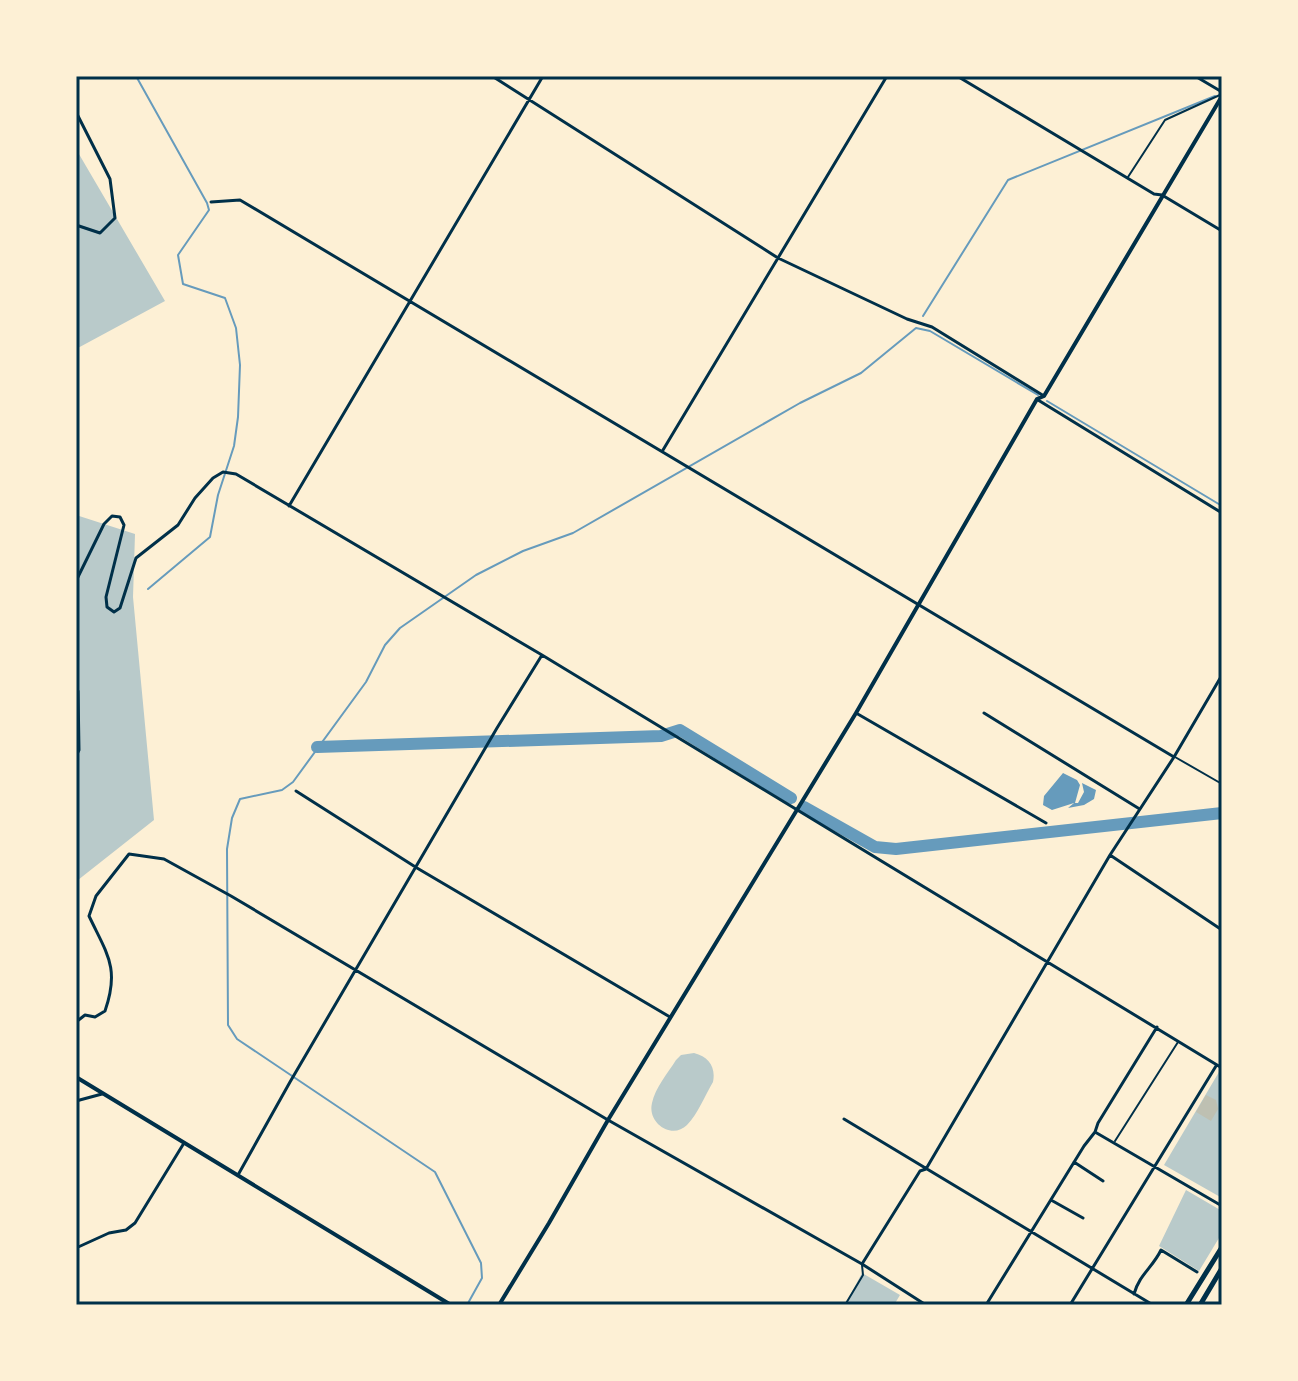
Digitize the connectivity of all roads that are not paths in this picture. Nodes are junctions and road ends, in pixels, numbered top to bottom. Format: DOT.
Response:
graph roads {
  1 [pos="492,76"];
  2 [pos="543,76"];
  3 [pos="887,76"];
  4 [pos="957,76"];
  5 [pos="1195,76"];
  6 [pos="1222,94"];
  7 [pos="529,98"];
  8 [pos="76,112"];
  9 [pos="1128,178"];
  10 [pos="1162,195"];
  11 [pos="211,202"];
  12 [pos="76,225"];
  13 [pos="1222,231"];
  14 [pos="778,258"];
  15 [pos="409,302"];
  16 [pos="1044,396"];
  17 [pos="1037,399"];
  18 [pos="662,451"];
  19 [pos="289,506"];
  20 [pos="1222,513"];
  21 [pos="76,581"];
  22 [pos="916,605"];
  23 [pos="542,655"];
  24 [pos="1222,675"];
  25 [pos="76,688"];
  26 [pos="856,713"];
  27 [pos="984,713"];
  28 [pos="76,756"];
  29 [pos="1174,757"];
  30 [pos="1222,784"];
  31 [pos="296,791"];
  32 [pos="1140,806"];
  33 [pos="795,809"];
  34 [pos="1046,823"];
  35 [pos="1110,855"];
  36 [pos="417,868"];
  37 [pos="1222,930"];
  38 [pos="1049,961"];
  39 [pos="356,971"];
  40 [pos="671,1018"];
  41 [pos="76,1022"];
  42 [pos="1157,1027"];
  43 [pos="1178,1041"];
  44 [pos="1217,1065"];
  45 [pos="1222,1068"];
  46 [pos="76,1077"];
  47 [pos="106,1093"];
  48 [pos="76,1101"];
  49 [pos="844,1119"];
  50 [pos="608,1120"];
  51 [pos="1095,1132"];
  52 [pos="1114,1142"];
  53 [pos="184,1143"];
  54 [pos="1074,1162"];
  55 [pos="1155,1167"];
  56 [pos="926,1169"];
  57 [pos="238,1175"];
  58 [pos="1103,1181"];
  59 [pos="1051,1200"];
  60 [pos="1222,1206"];
  61 [pos="1083,1218"];
  62 [pos="1031,1233"];
  63 [pos="1222,1247"];
  64 [pos="76,1248"];
  65 [pos="862,1264"];
  66 [pos="1222,1268"];
  67 [pos="1091,1269"];
  68 [pos="1197,1272"];
  69 [pos="1134,1294"];
  70 [pos="451,1305"];
  71 [pos="499,1305"];
  72 [pos="845,1305"];
  73 [pos="926,1305"];
  74 [pos="986,1305"];
  75 [pos="1070,1305"];
  76 [pos="1153,1305"];
  77 [pos="1186,1305"];
  78 [pos="1200,1305"];
  1 -- 7 [label="street"];
  2 -- 7 [label="street"];
  3 -- 14 [label="street"];
  4 -- 9 [label="street"];
  5 -- 6 [label="street"];
  6 -- 9 [label="lane"];
  6 -- 10 [label="street"];
  7 -- 14 [label="street"];
  7 -- 15 [label="street"];
  8 -- 12 [label="street"];
  9 -- 10 [label="street"];
  10 -- 13 [label="street"];
  10 -- 16 [label="street"];
  11 -- 15 [label="street"];
  14 -- 16 [label="street"];
  14 -- 18 [label="street"];
  15 -- 18 [label="street"];
  15 -- 19 [label="street"];
  16 -- 17 [label="street"];
  17 -- 20 [label="street"];
  17 -- 22 [label="street"];
  18 -- 22 [label="street"];
  19 -- 21 [label="street"];
  19 -- 23 [label="street"];
  22 -- 26 [label="street"];
  22 -- 29 [label="street"];
  23 -- 33 [label="street"];
  23 -- 36 [label="street"];
  24 -- 29 [label="street"];
  25 -- 28 [label="street"];
  26 -- 33 [label="street"];
  26 -- 34 [label="street"];
  27 -- 32 [label="street"];
  29 -- 30 [label="lane"];
  29 -- 32 [label="street"];
  31 -- 36 [label="street"];
  32 -- 35 [label="street"];
  33 -- 38 [label="street"];
  33 -- 40 [label="street"];
  35 -- 37 [label="street"];
  35 -- 38 [label="street"];
  36 -- 39 [label="street"];
  36 -- 40 [label="street"];
  38 -- 42 [label="street"];
  38 -- 56 [label="street"];
  39 -- 41 [label="street"];
  39 -- 50 [label="street"];
  39 -- 57 [label="street"];
  40 -- 50 [label="street"];
  42 -- 43 [label="street"];
  42 -- 51 [label="street"];
  43 -- 44 [label="street"];
  43 -- 52 [label="lane"];
  44 -- 45 [label="street"];
  44 -- 55 [label="street"];
  46 -- 47 [label="street"];
  47 -- 48 [label="street"];
  47 -- 53 [label="street"];
  49 -- 56 [label="street"];
  50 -- 65 [label="street"];
  50 -- 71 [label="street"];
  51 -- 52 [label="street"];
  51 -- 54 [label="street"];
  52 -- 55 [label="street"];
  53 -- 57 [label="street"];
  53 -- 64 [label="street"];
  54 -- 58 [label="street"];
  54 -- 59 [label="street"];
  55 -- 60 [label="street"];
  55 -- 67 [label="street"];
  56 -- 62 [label="street"];
  56 -- 65 [label="street"];
  57 -- 70 [label="street"];
  59 -- 61 [label="street"];
  59 -- 62 [label="street"];
  62 -- 67 [label="street"];
  62 -- 74 [label="street"];
  63 -- 77 [label="main road"];
  65 -- 72 [label="lane"];
  65 -- 73 [label="street"];
  66 -- 78 [label="main road"];
  67 -- 69 [label="street"];
  67 -- 75 [label="street"];
  68 -- 69 [label="street"];
  69 -- 76 [label="street"];
}
